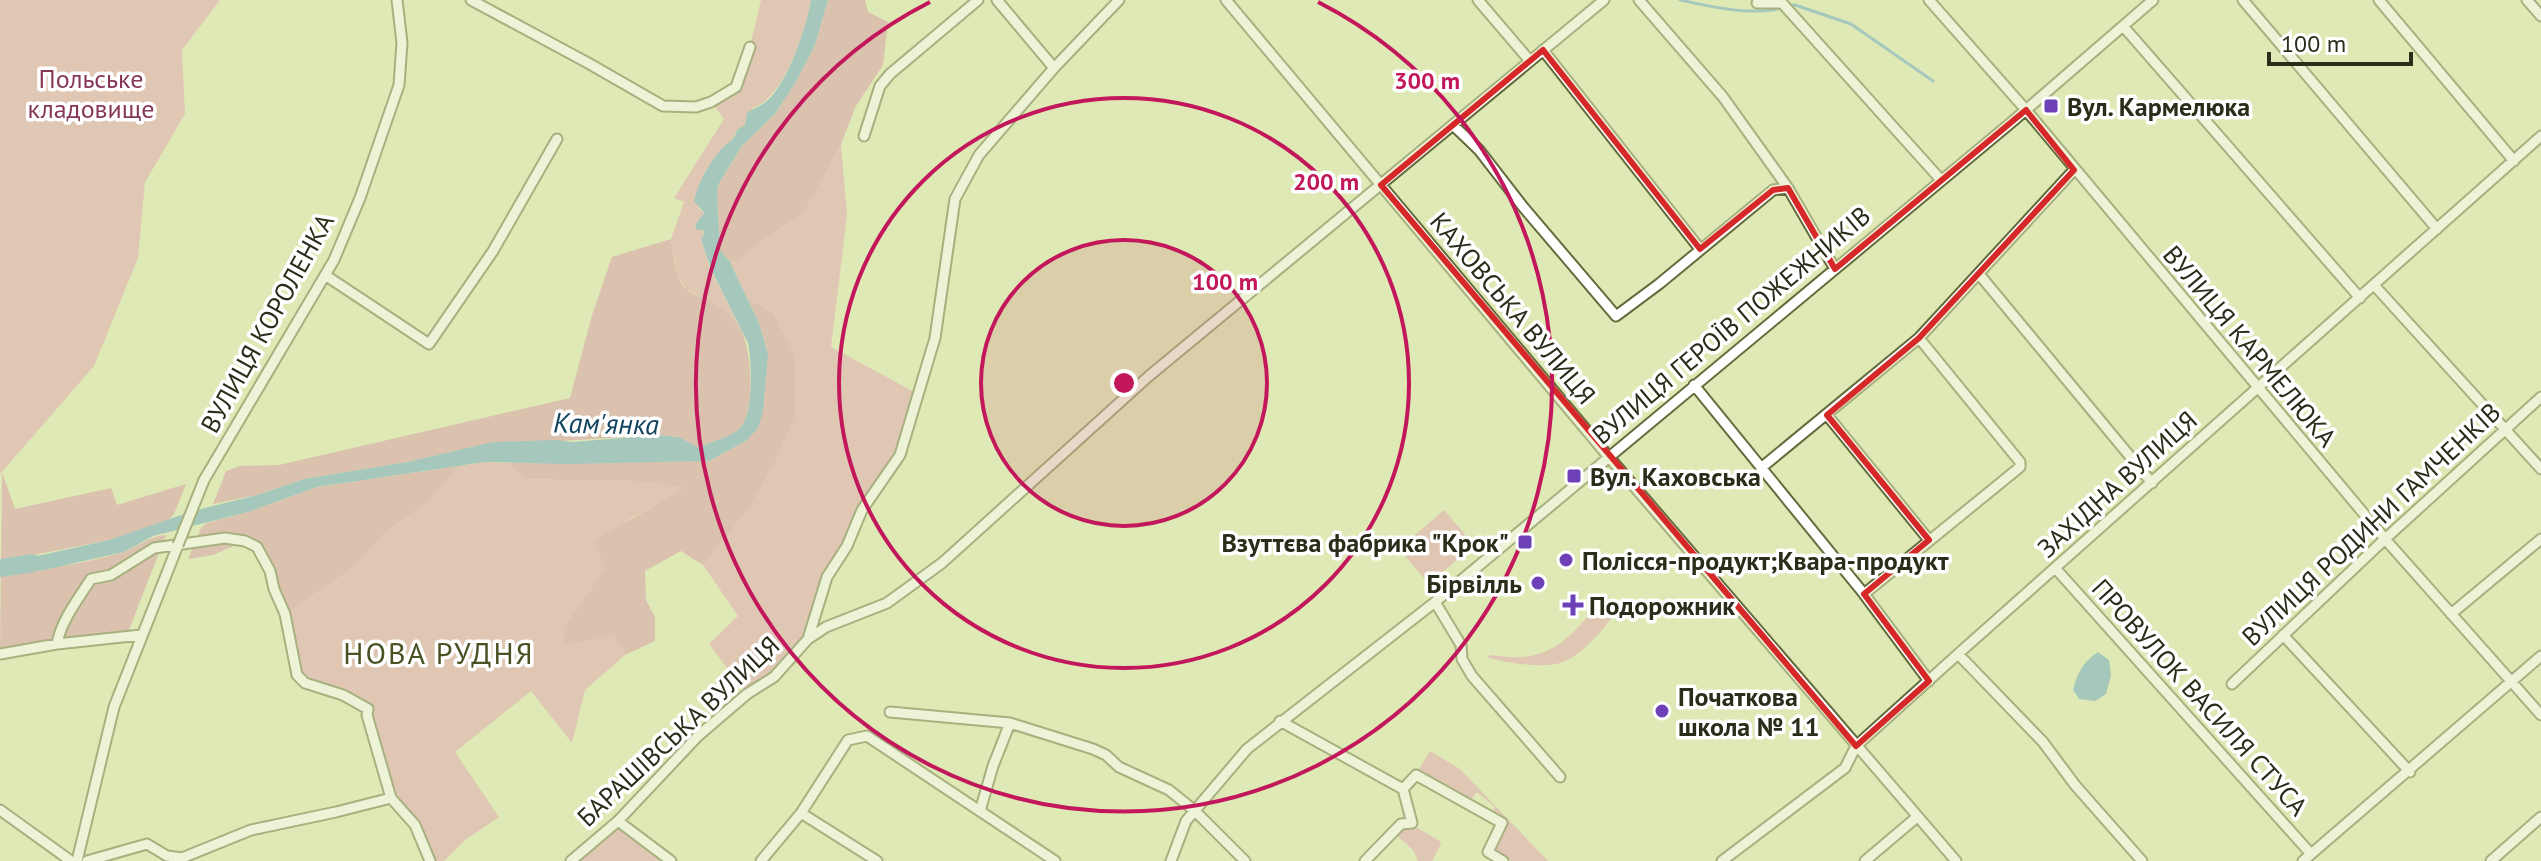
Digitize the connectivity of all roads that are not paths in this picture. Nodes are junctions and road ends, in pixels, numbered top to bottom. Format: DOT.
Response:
graph roads {
  1 [pos="397,0"];
  2 [pos="471,0"];
  3 [pos="978,0"];
  4 [pos="997,0"];
  5 [pos="1119,0"];
  6 [pos="1478,0"];
  7 [pos="1604,0"];
  8 [pos="1639,0"];
  9 [pos="1929,0"];
  10 [pos="2153,0"];
  11 [pos="2243,0"];
  12 [pos="2379,0"];
  13 [pos="2527,0"];
  14 [pos="1229,2"];
  15 [pos="1757,3"];
  16 [pos="2541,16"];
  17 [pos="2123,26"];
  18 [pos="750,47"];
  19 [pos="1543,50"];
  20 [pos="1530,61"];
  21 [pos="1054,68"];
  22 [pos="2026,110"];
  23 [pos="1453,125"];
  24 [pos="864,136"];
  25 [pos="2541,136"];
  26 [pos="557,139"];
  27 [pos="2514,161"];
  28 [pos="2074,170"];
  29 [pos="1941,180"];
  30 [pos="1381,185"];
  31 [pos="1788,188"];
  32 [pos="2437,229"];
  33 [pos="1700,249"];
  34 [pos="1835,269"];
  35 [pos="1979,274"];
  36 [pos="325,275"];
  37 [pos="2374,285"];
  38 [pos="2360,298"];
  39 [pos="1919,338"];
  40 [pos="1694,385"];
  41 [pos="2257,389"];
  42 [pos="2541,397"];
  43 [pos="1827,415"];
  44 [pos="2505,430"];
  45 [pos="1608,456"];
  46 [pos="1761,468"];
  47 [pos="2541,469"];
  48 [pos="2152,483"];
  49 [pos="2385,539"];
  50 [pos="2541,539"];
  51 [pos="1929,540"];
  52 [pos="2056,569"];
  53 [pos="1864,594"];
  54 [pos="820,601"];
  55 [pos="1435,602"];
  56 [pos="2451,614"];
  57 [pos="833,625"];
  58 [pos="141,635"];
  59 [pos="2283,635"];
  60 [pos="808,639"];
  61 [pos="57,644"];
  62 [pos="0,654"];
  63 [pos="1958,654"];
  64 [pos="2541,656"];
  65 [pos="1929,681"];
  66 [pos="2511,682"];
  67 [pos="2232,684"];
  68 [pos="890,712"];
  69 [pos="2541,715"];
  70 [pos="1280,721"];
  71 [pos="1010,723"];
  72 [pos="1856,746"];
  73 [pos="2410,772"];
  74 [pos="1560,777"];
  75 [pos="1403,789"];
  76 [pos="391,798"];
  77 [pos="0,810"];
  78 [pos="980,811"];
  79 [pos="1195,811"];
  80 [pos="801,813"];
  81 [pos="1917,817"];
  82 [pos="2541,817"];
  83 [pos="618,821"];
  84 [pos="2307,858"];
  85 [pos="74,861"];
  86 [pos="87,861"];
  87 [pos="430,861"];
  88 [pos="571,861"];
  89 [pos="671,861"];
  90 [pos="761,861"];
  91 [pos="877,861"];
  92 [pos="1055,861"];
  93 [pos="1171,861"];
  94 [pos="1245,861"];
  95 [pos="1365,861"];
  96 [pos="1503,861"];
  97 [pos="1722,861"];
  98 [pos="1865,861"];
  99 [pos="1956,861"];
  100 [pos="2142,861"];
  101 [pos="2491,861"];
  1 -- 36 [label="street, ВУЛИЦЯ КОРОЛЕНКА"];
  2 -- 18 [label="street"];
  3 -- 24 [label="street"];
  4 -- 21 [label="street"];
  5 -- 21 [label="street, БАРАШІВСЬКА ВУЛИЦЯ"];
  6 -- 20 [label="street"];
  7 -- 19 [label="street"];
  8 -- 31 [label="street"];
  9 -- 22 [label="street, ВУЛИЦЯ КАРМЕЛЮКА"];
  10 -- 17 [label="street, ВУЛИЦЯ ГЕРОЇВ ПОЖЕЖНИКІВ"];
  11 -- 32 [label="street"];
  12 -- 27 [label="street"];
  13 -- 16 [label="street"];
  14 -- 30 [label="street, КАХОВСЬКА ВУЛИЦЯ"];
  15 -- 29 [label="street"];
  17 -- 22 [label="street, ВУЛИЦЯ ГЕРОЇВ ПОЖЕЖНИКІВ"];
  17 -- 38 [label="street"];
  19 -- 20 [label="street"];
  19 -- 33 [label="street"];
  20 -- 23 [label="street"];
  21 -- 54 [label="street, БАРАШІВСЬКА ВУЛИЦЯ"];
  22 -- 28 [label="street, ВУЛИЦЯ КАРМЕЛЮКА"];
  22 -- 29 [label="street, ВУЛИЦЯ ГЕРОЇВ ПОЖЕЖНИКІВ"];
  23 -- 30 [label="street"];
  23 -- 33 [label="street"];
  25 -- 27 [label="street, ЗАХІДНА ВУЛИЦЯ"];
  26 -- 36 [label="street"];
  27 -- 32 [label="street, ЗАХІДНА ВУЛИЦЯ"];
  28 -- 35 [label="street"];
  28 -- 41 [label="street, ВУЛИЦЯ КАРМЕЛЮКА"];
  29 -- 34 [label="street, ВУЛИЦЯ ГЕРОЇВ ПОЖЕЖНИКІВ"];
  30 -- 45 [label="street, КАХОВСЬКА ВУЛИЦЯ"];
  30 -- 57 [label="street"];
  31 -- 33 [label="street"];
  31 -- 34 [label="street"];
  32 -- 37 [label="street, ЗАХІДНА ВУЛИЦЯ"];
  34 -- 40 [label="street, ВУЛИЦЯ ГЕРОЇВ ПОЖЕЖНИКІВ"];
  35 -- 39 [label="street"];
  35 -- 48 [label="street"];
  36 -- 58 [label="street, ВУЛИЦЯ КОРОЛЕНКА, bridge"];
  37 -- 38 [label="street, ЗАХІДНА ВУЛИЦЯ"];
  37 -- 44 [label="street"];
  38 -- 41 [label="street, ЗАХІДНА ВУЛИЦЯ"];
  39 -- 43 [label="street"];
  39 -- 51 [label="street"];
  40 -- 45 [label="street, ВУЛИЦЯ ГЕРОЇВ ПОЖЕЖНИКІВ"];
  40 -- 46 [label="street"];
  41 -- 48 [label="street, ЗАХІДНА ВУЛИЦЯ"];
  41 -- 49 [label="street, ВУЛИЦЯ КАРМЕЛЮКА"];
  42 -- 44 [label="street, ВУЛИЦЯ РОДИНИ ГАМЧЕНКІВ"];
  43 -- 46 [label="street"];
  43 -- 51 [label="street"];
  44 -- 47 [label="street"];
  44 -- 49 [label="street, ВУЛИЦЯ РОДИНИ ГАМЧЕНКІВ"];
  45 -- 55 [label="street, ВУЛИЦЯ ГЕРОЇВ ПОЖЕЖНИКІВ"];
  45 -- 72 [label="street, КАХОВСЬКА ВУЛИЦЯ"];
  46 -- 53 [label="street"];
  48 -- 52 [label="street, ЗАХІДНА ВУЛИЦЯ"];
  49 -- 56 [label="street, ВУЛИЦЯ КАРМЕЛЮКА"];
  49 -- 59 [label="street, ВУЛИЦЯ РОДИНИ ГАМЧЕНКІВ"];
  50 -- 56 [label="street"];
  51 -- 53 [label="street"];
  52 -- 63 [label="street, ЗАХІДНА ВУЛИЦЯ"];
  52 -- 84 [label="street, ПРОВУЛОК ВАСИЛЯ СТУСА"];
  53 -- 65 [label="street"];
  54 -- 57 [label="street"];
  54 -- 60 [label="street, БАРАШІВСЬКА ВУЛИЦЯ"];
  55 -- 70 [label="street, ВУЛИЦЯ ГЕРОЇВ ПОЖЕЖНИКІВ"];
  55 -- 74 [label="street"];
  56 -- 66 [label="street, ВУЛИЦЯ КАРМЕЛЮКА"];
  57 -- 60 [label="street"];
  58 -- 61 [label="street"];
  58 -- 85 [label="street, ВУЛИЦЯ КОРОЛЕНКА"];
  59 -- 67 [label="street, ВУЛИЦЯ РОДИНИ ГАМЧЕНКІВ"];
  59 -- 73 [label="street"];
  60 -- 83 [label="street, БАРАШІВСЬКА ВУЛИЦЯ"];
  61 -- 62 [label="street"];
  61 -- 76 [label="street"];
  63 -- 65 [label="street, ЗАХІДНА ВУЛИЦЯ"];
  63 -- 100 [label="street"];
  64 -- 66 [label="street"];
  65 -- 72 [label="street, ЗАХІДНА ВУЛИЦЯ"];
  66 -- 69 [label="street, ВУЛИЦЯ КАРМЕЛЮКА"];
  66 -- 73 [label="street"];
  68 -- 71 [label="street"];
  70 -- 75 [label="street"];
  70 -- 79 [label="street, ВУЛИЦЯ ГЕРОЇВ ПОЖЕЖНИКІВ"];
  71 -- 78 [label="street"];
  71 -- 79 [label="street"];
  72 -- 81 [label="street, КАХОВСЬКА ВУЛИЦЯ"];
  72 -- 97 [label="street, ЗАХІДНА ВУЛИЦЯ"];
  73 -- 84 [label="street"];
  75 -- 95 [label="street"];
  75 -- 96 [label="street"];
  76 -- 86 [label="street"];
  76 -- 87 [label="street"];
  77 -- 85 [label="street"];
  78 -- 80 [label="street"];
  78 -- 92 [label="street"];
  79 -- 93 [label="street, ВУЛИЦЯ ГЕРОЇВ ПОЖЕЖНИКІВ"];
  79 -- 94 [label="street"];
  80 -- 90 [label="street"];
  80 -- 91 [label="street"];
  81 -- 98 [label="street"];
  81 -- 99 [label="street, КАХОВСЬКА ВУЛИЦЯ"];
  82 -- 101 [label="street"];
  83 -- 88 [label="street, БАРАШІВСЬКА ВУЛИЦЯ"];
  83 -- 89 [label="street"];
}
